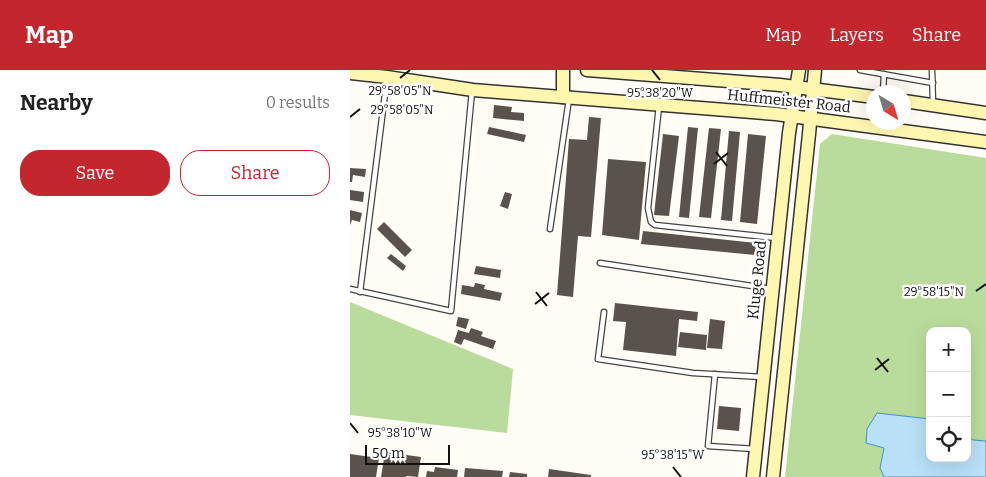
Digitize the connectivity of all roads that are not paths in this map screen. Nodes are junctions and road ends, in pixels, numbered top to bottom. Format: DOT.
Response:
graph roads {
  1 [pos="562,70"];
  2 [pos="587,70"];
  3 [pos="799,70"];
  4 [pos="815,70"];
  5 [pos="860,70"];
  6 [pos="932,70"];
  7 [pos="607,71"];
  8 [pos="350,73"];
  9 [pos="388,73"];
  10 [pos="884,74"];
  11 [pos="932,83"];
  12 [pos="883,85"];
  13 [pos="796,88"];
  14 [pos="472,90"];
  15 [pos="813,90"];
  16 [pos="866,96"];
  17 [pos="566,98"];
  18 [pos="911,102"];
  19 [pos="660,104"];
  20 [pos="933,106"];
  21 [pos="986,113"];
  22 [pos="792,116"];
  23 [pos="810,119"];
  24 [pos="986,142"];
  25 [pos="550,229"];
  26 [pos="778,238"];
  27 [pos="600,263"];
  28 [pos="350,289"];
  29 [pos="773,290"];
  30 [pos="360,292"];
  31 [pos="604,312"];
  32 [pos="715,374"];
  33 [pos="763,377"];
  34 [pos="756,449"];
  35 [pos="776,452"];
  36 [pos="753,477"];
  37 [pos="773,477"];
  1 -- 17 [label="main road"];
  2 -- 7 [label="main road, Huffmeister Road"];
  3 -- 13 [label="main road, Kluge Road"];
  4 -- 15 [label="main road"];
  5 -- 10 [label="lane"];
  6 -- 11 [label="lane"];
  7 -- 13 [label="main road, Huffmeister Road"];
  8 -- 9 [label="main road, Huffmeister Road"];
  9 -- 14 [label="main road, Huffmeister Road"];
  9 -- 30 [label="lane"];
  10 -- 11 [label="lane"];
  10 -- 12 [label="lane"];
  11 -- 20 [label="lane"];
  13 -- 15 [label="main road, Huffmeister Road"];
  13 -- 22 [label="main road, Kluge Road"];
  14 -- 17 [label="main road, Huffmeister Road"];
  14 -- 30 [label="lane"];
  15 -- 16 [label="main road, Huffmeister Road"];
  15 -- 23 [label="main road"];
  17 -- 19 [label="main road, Huffmeister Road"];
  17 -- 25 [label="lane"];
  18 -- 20 [label="main road"];
  19 -- 22 [label="main road, Huffmeister Road"];
  19 -- 26 [label="lane"];
  20 -- 21 [label="main road"];
  22 -- 23 [label="main road, Huffmeister Road"];
  22 -- 26 [label="main road, Kluge Road"];
  23 -- 24 [label="main road, Huffmeister Road"];
  23 -- 35 [label="main road"];
  26 -- 29 [label="main road, Kluge Road"];
  27 -- 29 [label="lane"];
  28 -- 30 [label="lane"];
  29 -- 33 [label="main road, Kluge Road"];
  31 -- 32 [label="lane"];
  32 -- 33 [label="lane"];
  32 -- 34 [label="lane"];
  33 -- 34 [label="main road, Kluge Road"];
  34 -- 35 [label="main road"];
  34 -- 36 [label="main road, Kluge Road"];
  35 -- 37 [label="main road"];
}
